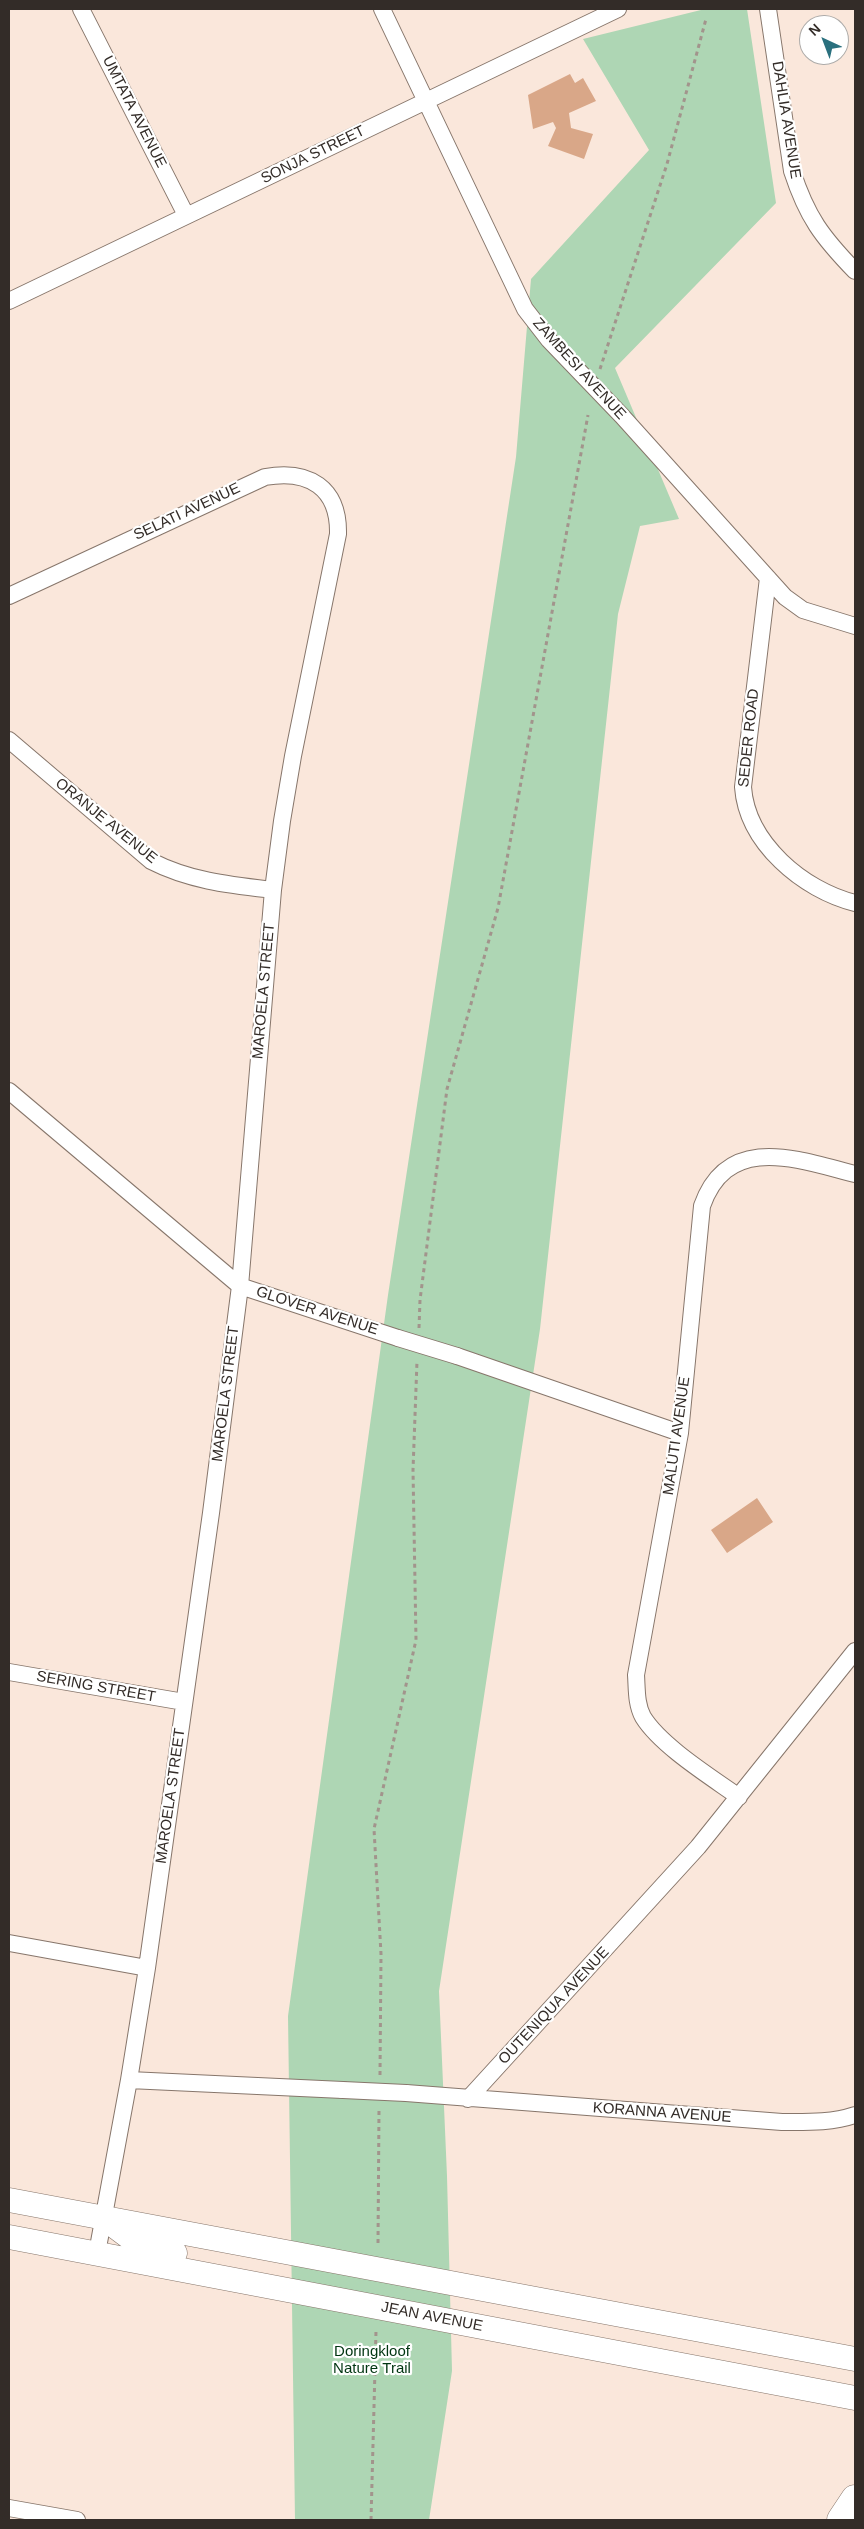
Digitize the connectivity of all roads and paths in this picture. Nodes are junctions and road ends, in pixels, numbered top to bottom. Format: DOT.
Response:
graph roads {
  1 [pos="81,9"];
  2 [pos="382,9"];
  3 [pos="618,9"];
  4 [pos="768,9"];
  5 [pos="706,19"];
  6 [pos="425,101"];
  7 [pos="186,215"];
  8 [pos="855,272"];
  9 [pos="9,301"];
  10 [pos="600,369"];
  11 [pos="588,415"];
  12 [pos="338,534"];
  13 [pos="768,578"];
  14 [pos="9,596"];
  15 [pos="855,626"];
  16 [pos="9,740"];
  17 [pos="273,890"];
  18 [pos="855,903"];
  19 [pos="9,1091"];
  20 [pos="855,1174"];
  21 [pos="240,1286"];
  22 [pos="419,1330"];
  23 [pos="418,1360"];
  24 [pos="680,1433"];
  25 [pos="855,1651"];
  26 [pos="9,1672"];
  27 [pos="184,1702"];
  28 [pos="739,1796"];
  29 [pos="9,1943"];
  30 [pos="147,1968"];
  31 [pos="130,2080"];
  32 [pos="380,2084"];
  33 [pos="468,2099"];
  34 [pos="379,2104"];
  35 [pos="855,2115"];
  36 [pos="9,2200"];
  37 [pos="103,2217"];
  38 [pos="9,2237"];
  39 [pos="378,2243"];
  40 [pos="97,2253"];
  41 [pos="248,2282"];
  42 [pos="376,2331"];
  43 [pos="855,2359"];
  44 [pos="849,2396"];
  45 [pos="855,2499"];
  46 [pos="9,2508"];
  47 [pos="76,2520"];
  48 [pos="371,2520"];
  49 [pos="840,2520"];
  1 -- 7 [label="street, UMTATA AVENUE"];
  2 -- 6 [label="street, ZAMBESI AVENUE"];
  3 -- 6 [label="street, SONJA STREET"];
  4 -- 8 [label="street, DAHLIA AVENUE"];
  5 -- 10 [label="path"];
  6 -- 7 [label="street, SONJA STREET"];
  6 -- 13 [label="street, ZAMBESI AVENUE"];
  7 -- 9 [label="street, SONJA STREET"];
  11 -- 22 [label="path"];
  12 -- 14 [label="street, SELATI AVENUE"];
  12 -- 17 [label="street, MAROELA STREET"];
  13 -- 15 [label="street, ZAMBESI AVENUE"];
  13 -- 18 [label="street, SEDER ROAD"];
  16 -- 17 [label="street, ORANJE AVENUE"];
  17 -- 21 [label="street, MAROELA STREET"];
  19 -- 21 [label="street, GLOVER AVENUE"];
  20 -- 24 [label="street, MALUTI AVENUE"];
  21 -- 24 [label="street, GLOVER AVENUE, bridge"];
  21 -- 27 [label="street, MAROELA STREET"];
  23 -- 32 [label="path"];
  24 -- 28 [label="street, MALUTI AVENUE"];
  25 -- 28 [label="street, OUTENIQUA AVENUE"];
  26 -- 27 [label="street, SERING STREET"];
  27 -- 30 [label="street, MAROELA STREET"];
  28 -- 33 [label="street, OUTENIQUA AVENUE"];
  29 -- 30 [label="street"];
  30 -- 31 [label="street, MAROELA STREET"];
  31 -- 33 [label="street, bridge"];
  31 -- 37 [label="street, MAROELA STREET"];
  33 -- 35 [label="street, KORANNA AVENUE"];
  34 -- 39 [label="path"];
  36 -- 37 [label="main road"];
  37 -- 40 [label="street, MAROELA STREET"];
  37 -- 41 [label="main road"];
  37 -- 43 [label="main road"];
  38 -- 40 [label="main road, JEAN AVENUE"];
  40 -- 41 [label="main road, JEAN AVENUE"];
  41 -- 44 [label="main road, JEAN AVENUE"];
  42 -- 48 [label="path"];
  45 -- 49 [label="highway"];
  46 -- 47 [label="street"];
}
